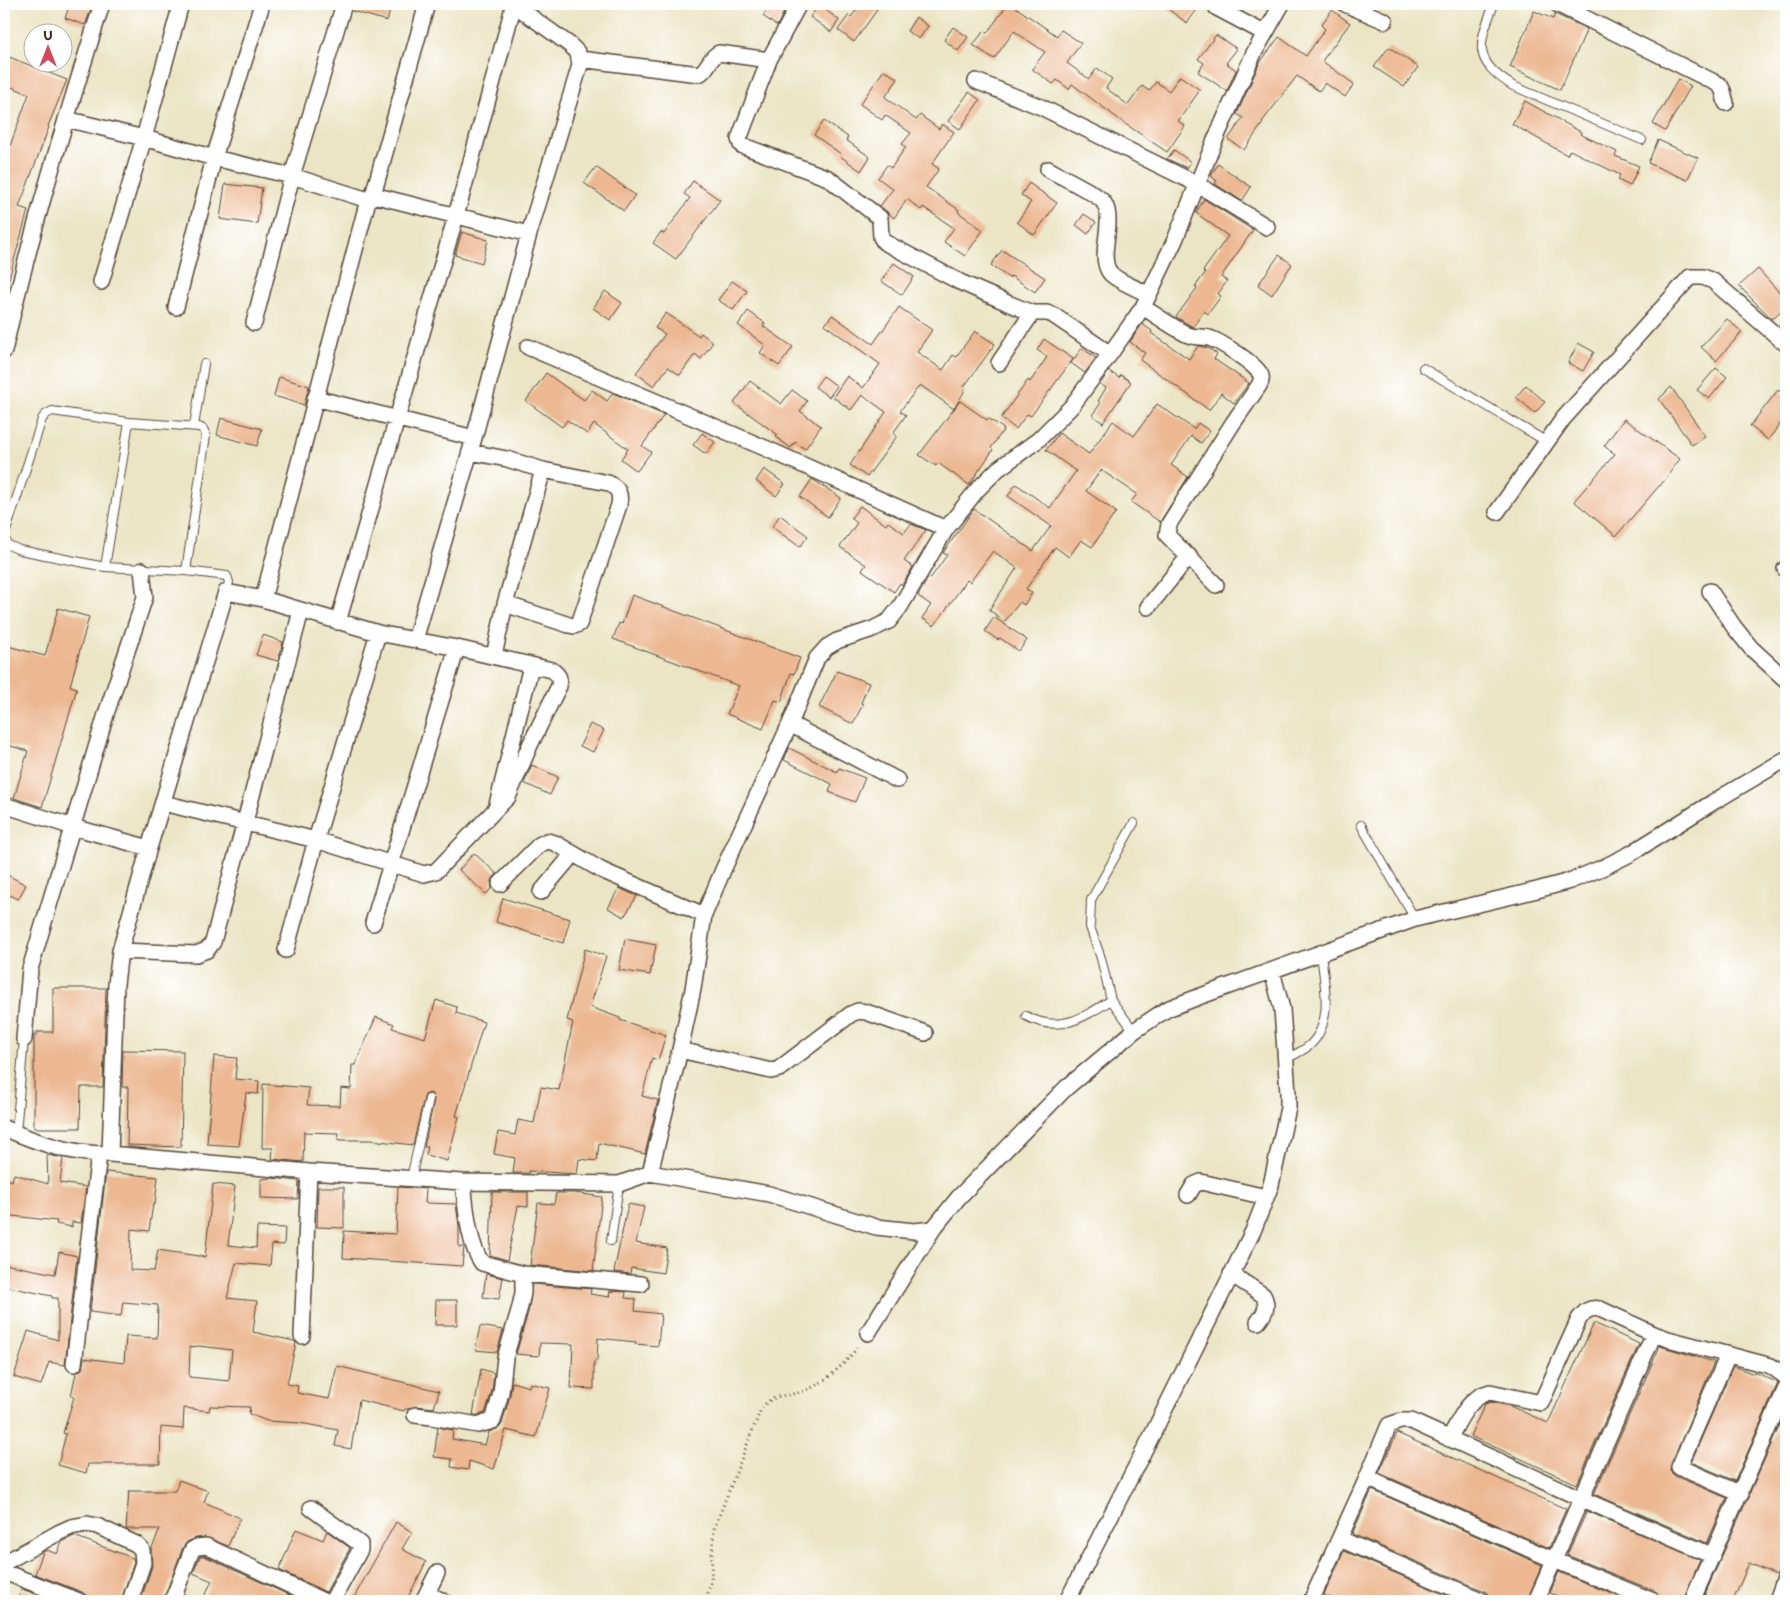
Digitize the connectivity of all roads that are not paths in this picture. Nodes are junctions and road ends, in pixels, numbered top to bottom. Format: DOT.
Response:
graph roads {
  1 [pos="102,4"];
  2 [pos="181,4"];
  3 [pos="262,4"];
  4 [pos="344,4"];
  5 [pos="427,4"];
  6 [pos="514,4"];
  7 [pos="799,4"];
  8 [pos="1217,4"];
  9 [pos="1282,4"];
  10 [pos="1344,4"];
  11 [pos="1494,4"];
  12 [pos="1557,4"];
  13 [pos="1385,21"];
  14 [pos="1264,34"];
  15 [pos="580,59"];
  16 [pos="769,60"];
  17 [pos="976,81"];
  18 [pos="1726,102"];
  19 [pos="66,118"];
  20 [pos="144,138"];
  21 [pos="1642,140"];
  22 [pos="214,158"];
  23 [pos="1048,169"];
  24 [pos="292,176"];
  25 [pos="1197,184"];
  26 [pos="371,198"];
  27 [pos="456,216"];
  28 [pos="1267,227"];
  29 [pos="529,234"];
  30 [pos="101,282"];
  31 [pos="1146,301"];
  32 [pos="176,308"];
  33 [pos="1032,313"];
  34 [pos="254,323"];
  35 [pos="1786,344"];
  36 [pos="528,347"];
  37 [pos="4,351"];
  38 [pos="1110,354"];
  39 [pos="999,363"];
  40 [pos="204,364"];
  41 [pos="1423,368"];
  42 [pos="315,398"];
  43 [pos="396,418"];
  44 [pos="129,422"];
  45 [pos="194,426"];
  46 [pos="1547,442"];
  47 [pos="472,445"];
  48 [pos="543,470"];
  49 [pos="1497,512"];
  50 [pos="946,529"];
  51 [pos="4,537"];
  52 [pos="1189,556"];
  53 [pos="105,568"];
  54 [pos="142,570"];
  55 [pos="186,571"];
  56 [pos="1216,585"];
  57 [pos="1710,591"];
  58 [pos="226,592"];
  59 [pos="262,600"];
  60 [pos="505,604"];
  61 [pos="1148,607"];
  62 [pos="301,611"];
  63 [pos="338,622"];
  64 [pos="378,632"];
  65 [pos="415,640"];
  66 [pos="457,648"];
  67 [pos="494,656"];
  68 [pos="531,666"];
  69 [pos="1786,680"];
  70 [pos="790,724"];
  71 [pos="1786,759"];
  72 [pos="897,780"];
  73 [pos="163,803"];
  74 [pos="4,805"];
  75 [pos="496,809"];
  76 [pos="243,822"];
  77 [pos="1134,823"];
  78 [pos="1360,825"];
  79 [pos="73,828"];
  80 [pos="316,840"];
  81 [pos="149,848"];
  82 [pos="573,854"];
  83 [pos="391,864"];
  84 [pos="500,884"];
  85 [pos="541,892"];
  86 [pos="704,915"];
  87 [pos="1414,919"];
  88 [pos="373,923"];
  89 [pos="120,950"];
  90 [pos="286,950"];
  91 [pos="1321,953"];
  92 [pos="1272,971"];
  93 [pos="1111,1000"];
  94 [pos="1026,1016"];
  95 [pos="1134,1031"];
  96 [pos="925,1033"];
  97 [pos="24,1039"];
  98 [pos="680,1050"];
  99 [pos="1287,1059"];
  100 [pos="429,1099"];
  101 [pos="10,1131"];
  102 [pos="104,1154"];
  103 [pos="309,1172"];
  104 [pos="650,1173"];
  105 [pos="411,1178"];
  106 [pos="463,1182"];
  107 [pos="619,1184"];
  108 [pos="1188,1195"];
  109 [pos="1266,1197"];
  110 [pos="933,1229"];
  111 [pos="611,1240"];
  112 [pos="523,1274"];
  113 [pos="1232,1274"];
  114 [pos="641,1284"];
  115 [pos="1258,1322"];
  116 [pos="868,1333"];
  117 [pos="1654,1334"];
  118 [pos="302,1336"];
  119 [pos="1728,1355"];
  120 [pos="74,1364"];
  121 [pos="1786,1377"];
  122 [pos="1786,1388"];
  123 [pos="415,1416"];
  124 [pos="1449,1439"];
  125 [pos="1367,1478"];
  126 [pos="1741,1494"];
  127 [pos="1582,1499"];
  128 [pos="311,1508"];
  129 [pos="1340,1539"];
  130 [pos="1713,1556"];
  131 [pos="1554,1560"];
  132 [pos="4,1563"];
  133 [pos="4,1572"];
  134 [pos="437,1573"];
  135 [pos="1786,1576"];
  136 [pos="426,1597"];
  137 [pos="79,1601"];
  138 [pos="130,1601"];
  139 [pos="172,1601"];
  140 [pos="323,1601"];
  141 [pos="332,1601"];
  142 [pos="443,1601"];
  143 [pos="1067,1601"];
  144 [pos="1311,1601"];
  145 [pos="1483,1601"];
  146 [pos="1536,1601"];
  147 [pos="1653,1601"];
  148 [pos="1692,1601"];
  149 [pos="1778,1601"];
  1 -- 19 [label="street"];
  2 -- 20 [label="street"];
  3 -- 22 [label="street"];
  4 -- 24 [label="street"];
  5 -- 26 [label="street"];
  6 -- 15 [label="street"];
  6 -- 27 [label="street"];
  7 -- 16 [label="street"];
  8 -- 14 [label="street"];
  9 -- 14 [label="street"];
  10 -- 13 [label="street"];
  11 -- 21 [label="lane"];
  12 -- 18 [label="street"];
  14 -- 25 [label="street"];
  15 -- 16 [label="street"];
  15 -- 29 [label="street"];
  16 -- 33 [label="street"];
  17 -- 25 [label="street"];
  19 -- 20 [label="street"];
  19 -- 37 [label="street"];
  20 -- 22 [label="street"];
  20 -- 30 [label="street"];
  22 -- 24 [label="street"];
  22 -- 32 [label="street"];
  23 -- 31 [label="street"];
  24 -- 26 [label="street"];
  24 -- 34 [label="street"];
  25 -- 28 [label="street"];
  25 -- 31 [label="street"];
  26 -- 27 [label="street"];
  26 -- 42 [label="street"];
  27 -- 29 [label="street"];
  27 -- 43 [label="street"];
  29 -- 47 [label="street"];
  31 -- 38 [label="street"];
  31 -- 52 [label="street"];
  33 -- 38 [label="street"];
  33 -- 39 [label="street"];
  35 -- 46 [label="street"];
  36 -- 50 [label="street"];
  38 -- 50 [label="street"];
  40 -- 45 [label="lane"];
  41 -- 46 [label="lane"];
  42 -- 43 [label="street"];
  42 -- 59 [label="street"];
  43 -- 47 [label="street"];
  43 -- 63 [label="street"];
  44 -- 45 [label="lane"];
  44 -- 51 [label="lane"];
  44 -- 53 [label="lane"];
  45 -- 55 [label="lane"];
  46 -- 49 [label="street"];
  47 -- 48 [label="street"];
  47 -- 65 [label="street"];
  48 -- 60 [label="street"];
  48 -- 60 [label="street"];
  50 -- 70 [label="street"];
  51 -- 53 [label="lane"];
  52 -- 56 [label="street"];
  52 -- 61 [label="street"];
  53 -- 54 [label="lane"];
  54 -- 55 [label="lane"];
  54 -- 79 [label="street"];
  55 -- 58 [label="lane"];
  57 -- 69 [label="street"];
  58 -- 59 [label="street"];
  58 -- 73 [label="street"];
  59 -- 62 [label="street"];
  60 -- 67 [label="street"];
  62 -- 63 [label="street"];
  62 -- 76 [label="street"];
  63 -- 64 [label="street"];
  64 -- 65 [label="street"];
  64 -- 80 [label="street"];
  65 -- 66 [label="street"];
  66 -- 67 [label="street"];
  66 -- 83 [label="street"];
  67 -- 68 [label="street"];
  68 -- 75 [label="street"];
  68 -- 75 [label="street"];
  70 -- 72 [label="street"];
  70 -- 86 [label="street"];
  71 -- 87 [label="street"];
  73 -- 76 [label="street"];
  73 -- 81 [label="street"];
  74 -- 79 [label="street"];
  75 -- 83 [label="street"];
  76 -- 80 [label="street"];
  76 -- 89 [label="street"];
  77 -- 93 [label="lane"];
  78 -- 87 [label="lane"];
  79 -- 81 [label="street"];
  79 -- 97 [label="street"];
  80 -- 83 [label="street"];
  80 -- 90 [label="street"];
  81 -- 89 [label="street"];
  82 -- 84 [label="street"];
  82 -- 85 [label="street"];
  82 -- 86 [label="street"];
  83 -- 88 [label="street"];
  86 -- 98 [label="street"];
  87 -- 91 [label="street"];
  89 -- 102 [label="street"];
  91 -- 92 [label="street"];
  91 -- 99 [label="lane"];
  92 -- 95 [label="street"];
  92 -- 99 [label="street"];
  93 -- 94 [label="lane"];
  93 -- 95 [label="lane"];
  95 -- 110 [label="street"];
  96 -- 98 [label="street"];
  97 -- 101 [label="lane"];
  98 -- 104 [label="street"];
  99 -- 109 [label="street"];
  100 -- 105 [label="lane"];
  101 -- 102 [label="street"];
  102 -- 103 [label="street"];
  102 -- 120 [label="street"];
  103 -- 105 [label="street"];
  103 -- 118 [label="street"];
  104 -- 107 [label="street"];
  104 -- 110 [label="street"];
  105 -- 106 [label="street"];
  106 -- 107 [label="street"];
  106 -- 112 [label="street"];
  107 -- 111 [label="lane"];
  108 -- 109 [label="street"];
  109 -- 113 [label="street"];
  110 -- 116 [label="street"];
  112 -- 114 [label="street"];
  112 -- 123 [label="street"];
  113 -- 115 [label="street"];
  113 -- 143 [label="street"];
  117 -- 119 [label="street"];
  117 -- 124 [label="street"];
  117 -- 127 [label="street"];
  119 -- 121 [label="street"];
  119 -- 126 [label="street"];
  122 -- 126 [label="street"];
  124 -- 125 [label="street"];
  124 -- 127 [label="street"];
  125 -- 129 [label="street"];
  125 -- 131 [label="street"];
  126 -- 130 [label="street"];
  127 -- 130 [label="street"];
  127 -- 131 [label="street"];
  128 -- 141 [label="street"];
  129 -- 144 [label="street"];
  129 -- 145 [label="street"];
  130 -- 148 [label="street"];
  131 -- 146 [label="street"];
  131 -- 147 [label="street"];
  132 -- 138 [label="street"];
  133 -- 137 [label="street"];
  134 -- 136 [label="street"];
  135 -- 149 [label="street"];
  136 -- 142 [label="street"];
  139 -- 140 [label="street"];
}
